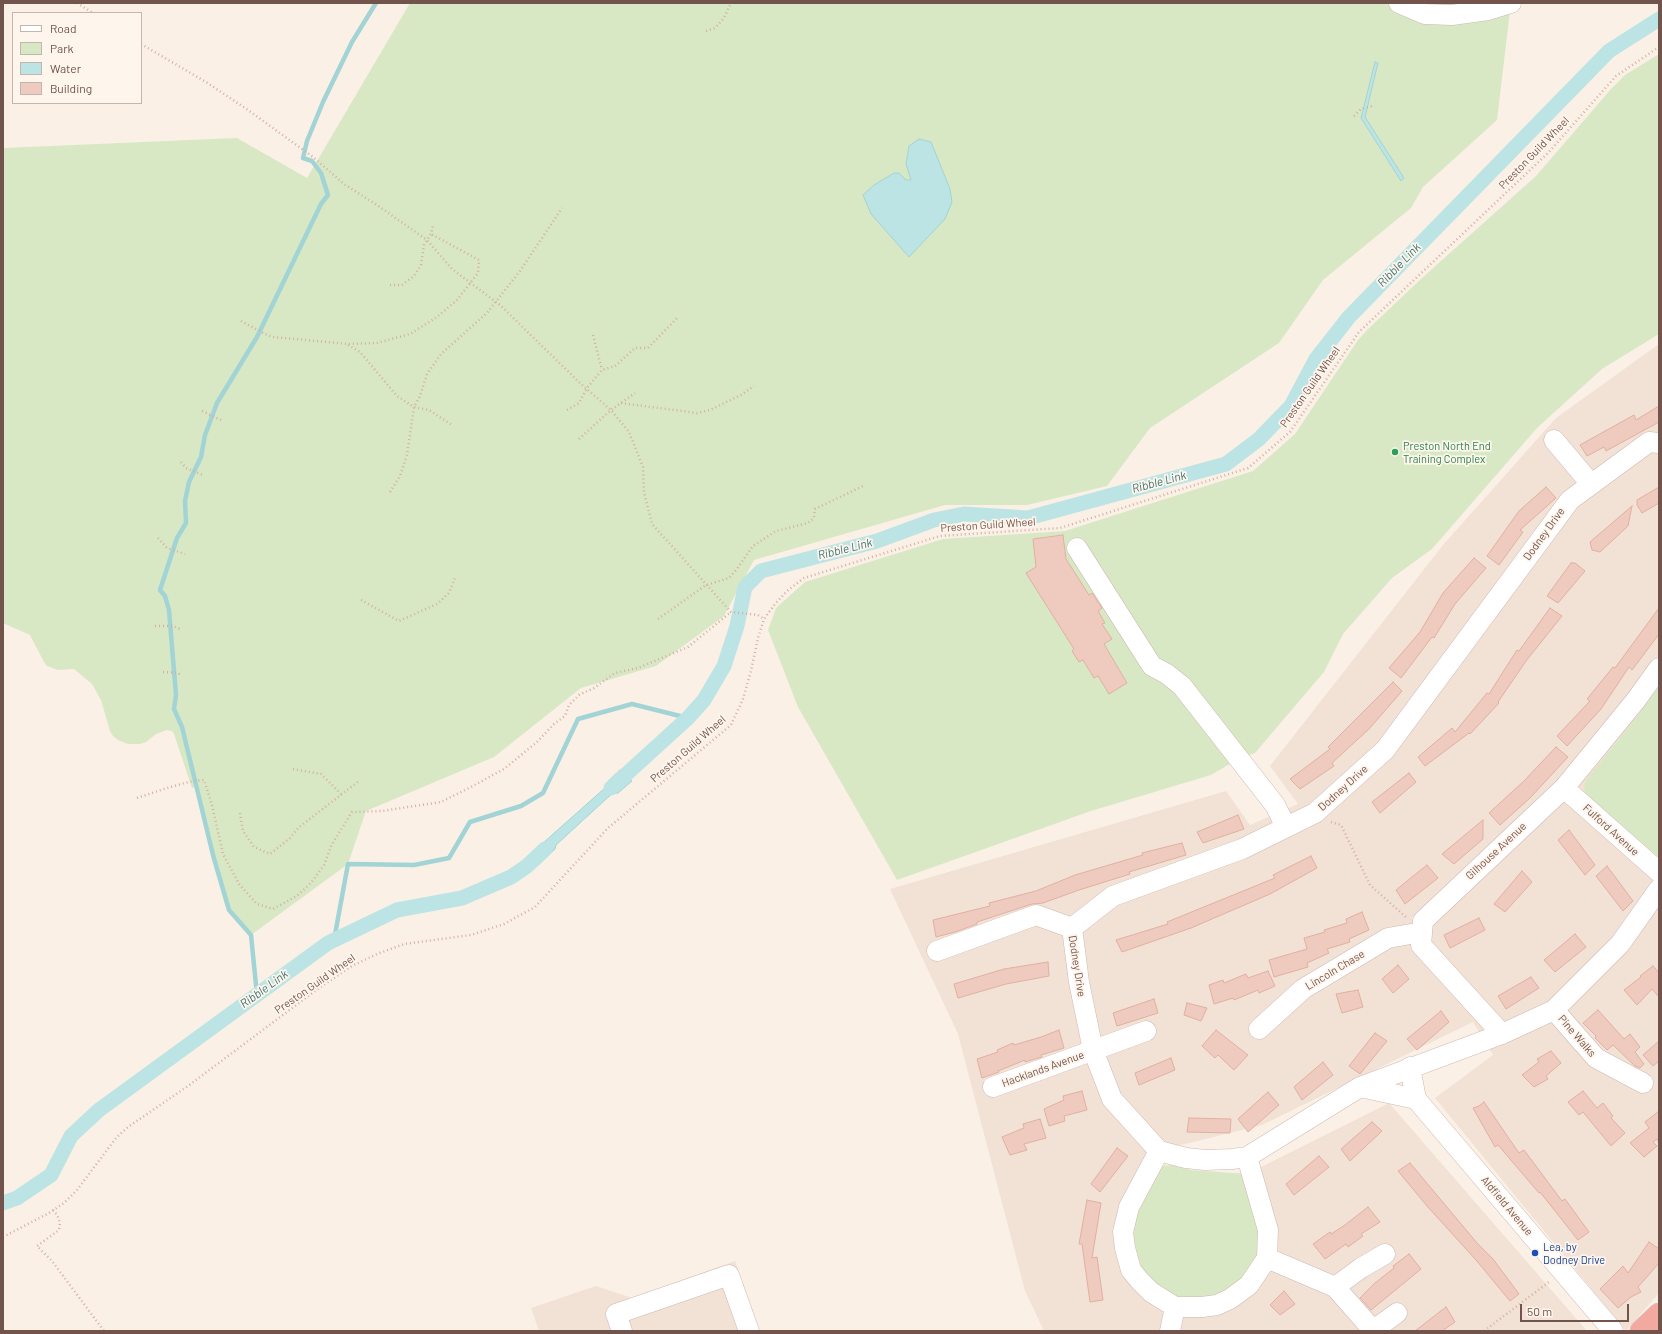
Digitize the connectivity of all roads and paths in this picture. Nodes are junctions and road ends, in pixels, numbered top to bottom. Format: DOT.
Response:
graph roads {
  1 [pos="77,3"];
  2 [pos="731,3"];
  3 [pos="1399,3"];
  4 [pos="1511,3"];
  5 [pos="91,12"];
  6 [pos="706,31"];
  7 [pos="142,45"];
  8 [pos="1659,47"];
  9 [pos="1372,106"];
  10 [pos="1354,116"];
  11 [pos="562,208"];
  12 [pos="433,225"];
  13 [pos="431,234"];
  14 [pos="427,240"];
  15 [pos="471,283"];
  16 [pos="390,285"];
  17 [pos="496,302"];
  18 [pos="678,316"];
  19 [pos="241,321"];
  20 [pos="593,335"];
  21 [pos="348,344"];
  22 [pos="602,370"];
  23 [pos="754,386"];
  24 [pos="587,388"];
  25 [pos="635,393"];
  26 [pos="621,403"];
  27 [pos="414,407"];
  28 [pos="567,410"];
  29 [pos="611,410"];
  30 [pos="202,411"];
  31 [pos="221,420"];
  32 [pos="452,425"];
  33 [pos="579,439"];
  34 [pos="1554,440"];
  35 [pos="1659,443"];
  36 [pos="181,462"];
  37 [pos="203,475"];
  38 [pos="1591,484"];
  39 [pos="863,486"];
  40 [pos="390,492"];
  41 [pos="158,538"];
  42 [pos="1077,548"];
  43 [pos="185,554"];
  44 [pos="455,578"];
  45 [pos="706,585"];
  46 [pos="361,600"];
  47 [pos="731,612"];
  48 [pos="658,619"];
  49 [pos="764,619"];
  50 [pos="155,626"];
  51 [pos="180,628"];
  52 [pos="1659,668"];
  53 [pos="163,672"];
  54 [pos="182,676"];
  55 [pos="293,769"];
  56 [pos="359,781"];
  57 [pos="1564,788"];
  58 [pos="341,794"];
  59 [pos="137,798"];
  60 [pos="240,813"];
  61 [pos="1310,816"];
  62 [pos="1286,827"];
  63 [pos="1659,872"];
  64 [pos="1659,889"];
  65 [pos="1072,928"];
  66 [pos="1422,932"];
  67 [pos="937,951"];
  68 [pos="1554,1010"];
  69 [pos="1258,1029"];
  70 [pos="1146,1031"];
  71 [pos="1502,1034"];
  72 [pos="1093,1050"];
  73 [pos="1410,1067"];
  74 [pos="1643,1083"];
  75 [pos="993,1087"];
  76 [pos="1360,1087"];
  77 [pos="1416,1099"];
  78 [pos="1160,1151"];
  79 [pos="1247,1157"];
  80 [pos="53,1210"];
  81 [pos="3,1237"];
  82 [pos="1385,1254"];
  83 [pos="1267,1258"];
  84 [pos="1562,1272"];
  85 [pos="1335,1287"];
  86 [pos="1175,1308"];
  87 [pos="1397,1313"];
  88 [pos="1659,1314"];
  89 [pos="1373,1330"];
  90 [pos="104,1331"];
  91 [pos="622,1331"];
  92 [pos="749,1331"];
  93 [pos="1170,1331"];
  94 [pos="1484,1331"];
  95 [pos="1613,1331"];
  96 [pos="1641,1331"];
  1 -- 5 [label="path"];
  2 -- 6 [label="path"];
  3 -- 4 [label="street"];
  7 -- 14 [label="path"];
  8 -- 49 [label="path, Preston Guild Wheel"];
  9 -- 10 [label="path"];
  11 -- 17 [label="path"];
  12 -- 13 [label="path"];
  13 -- 14 [label="path"];
  13 -- 15 [label="path"];
  14 -- 15 [label="path"];
  14 -- 16 [label="path"];
  15 -- 17 [label="path"];
  15 -- 21 [label="path"];
  17 -- 24 [label="path"];
  17 -- 27 [label="path"];
  18 -- 22 [label="path"];
  19 -- 21 [label="path"];
  20 -- 22 [label="path"];
  21 -- 27 [label="path"];
  22 -- 24 [label="path"];
  23 -- 26 [label="path"];
  24 -- 28 [label="path"];
  24 -- 29 [label="path"];
  25 -- 26 [label="path"];
  26 -- 29 [label="path"];
  27 -- 32 [label="path"];
  27 -- 40 [label="path"];
  29 -- 33 [label="path"];
  29 -- 45 [label="path"];
  30 -- 31 [label="path"];
  34 -- 38 [label="street"];
  35 -- 38 [label="street, Dodney Drive"];
  36 -- 37 [label="path"];
  38 -- 61 [label="street, Dodney Drive"];
  39 -- 45 [label="path"];
  41 -- 43 [label="path"];
  42 -- 62 [label="street"];
  44 -- 46 [label="path"];
  45 -- 47 [label="path"];
  45 -- 48 [label="path"];
  47 -- 49 [label="path"];
  47 -- 59 [label="path"];
  49 -- 80 [label="path, Preston Guild Wheel"];
  50 -- 51 [label="path"];
  52 -- 57 [label="street, Gilhouse Avenue"];
  53 -- 54 [label="path"];
  55 -- 58 [label="path"];
  56 -- 58 [label="path"];
  57 -- 63 [label="street, Fulford Avenue"];
  57 -- 66 [label="street, Gilhouse Avenue"];
  58 -- 60 [label="path"];
  61 -- 62 [label="street, Dodney Drive"];
  61 -- 66 [label="path"];
  62 -- 65 [label="street, Dodney Drive"];
  64 -- 68 [label="street"];
  65 -- 67 [label="street"];
  65 -- 72 [label="street, Dodney Drive"];
  66 -- 69 [label="street, Lincoln Chase"];
  66 -- 71 [label="street"];
  68 -- 71 [label="street"];
  68 -- 74 [label="street, Pine Walks"];
  70 -- 72 [label="street, Hacklands Avenue"];
  71 -- 73 [label="street"];
  72 -- 75 [label="street, Hacklands Avenue"];
  72 -- 78 [label="street, Dodney Drive"];
  73 -- 76 [label="street"];
  73 -- 77 [label="street, Aldfield Avenue"];
  76 -- 77 [label="street"];
  76 -- 79 [label="street"];
  77 -- 84 [label="street, Aldfield Avenue"];
  78 -- 79 [label="street"];
  78 -- 86 [label="street"];
  79 -- 83 [label="street"];
  80 -- 81 [label="path, Preston Guild Wheel"];
  80 -- 90 [label="path"];
  82 -- 85 [label="street"];
  83 -- 85 [label="street"];
  83 -- 86 [label="street"];
  84 -- 94 [label="path"];
  84 -- 95 [label="street, Aldfield Avenue"];
  85 -- 89 [label="street"];
  86 -- 93 [label="street"];
  87 -- 89 [label="street"];
  88 -- 96 [label="highway"];
  91 -- 92 [label="street"];
}
